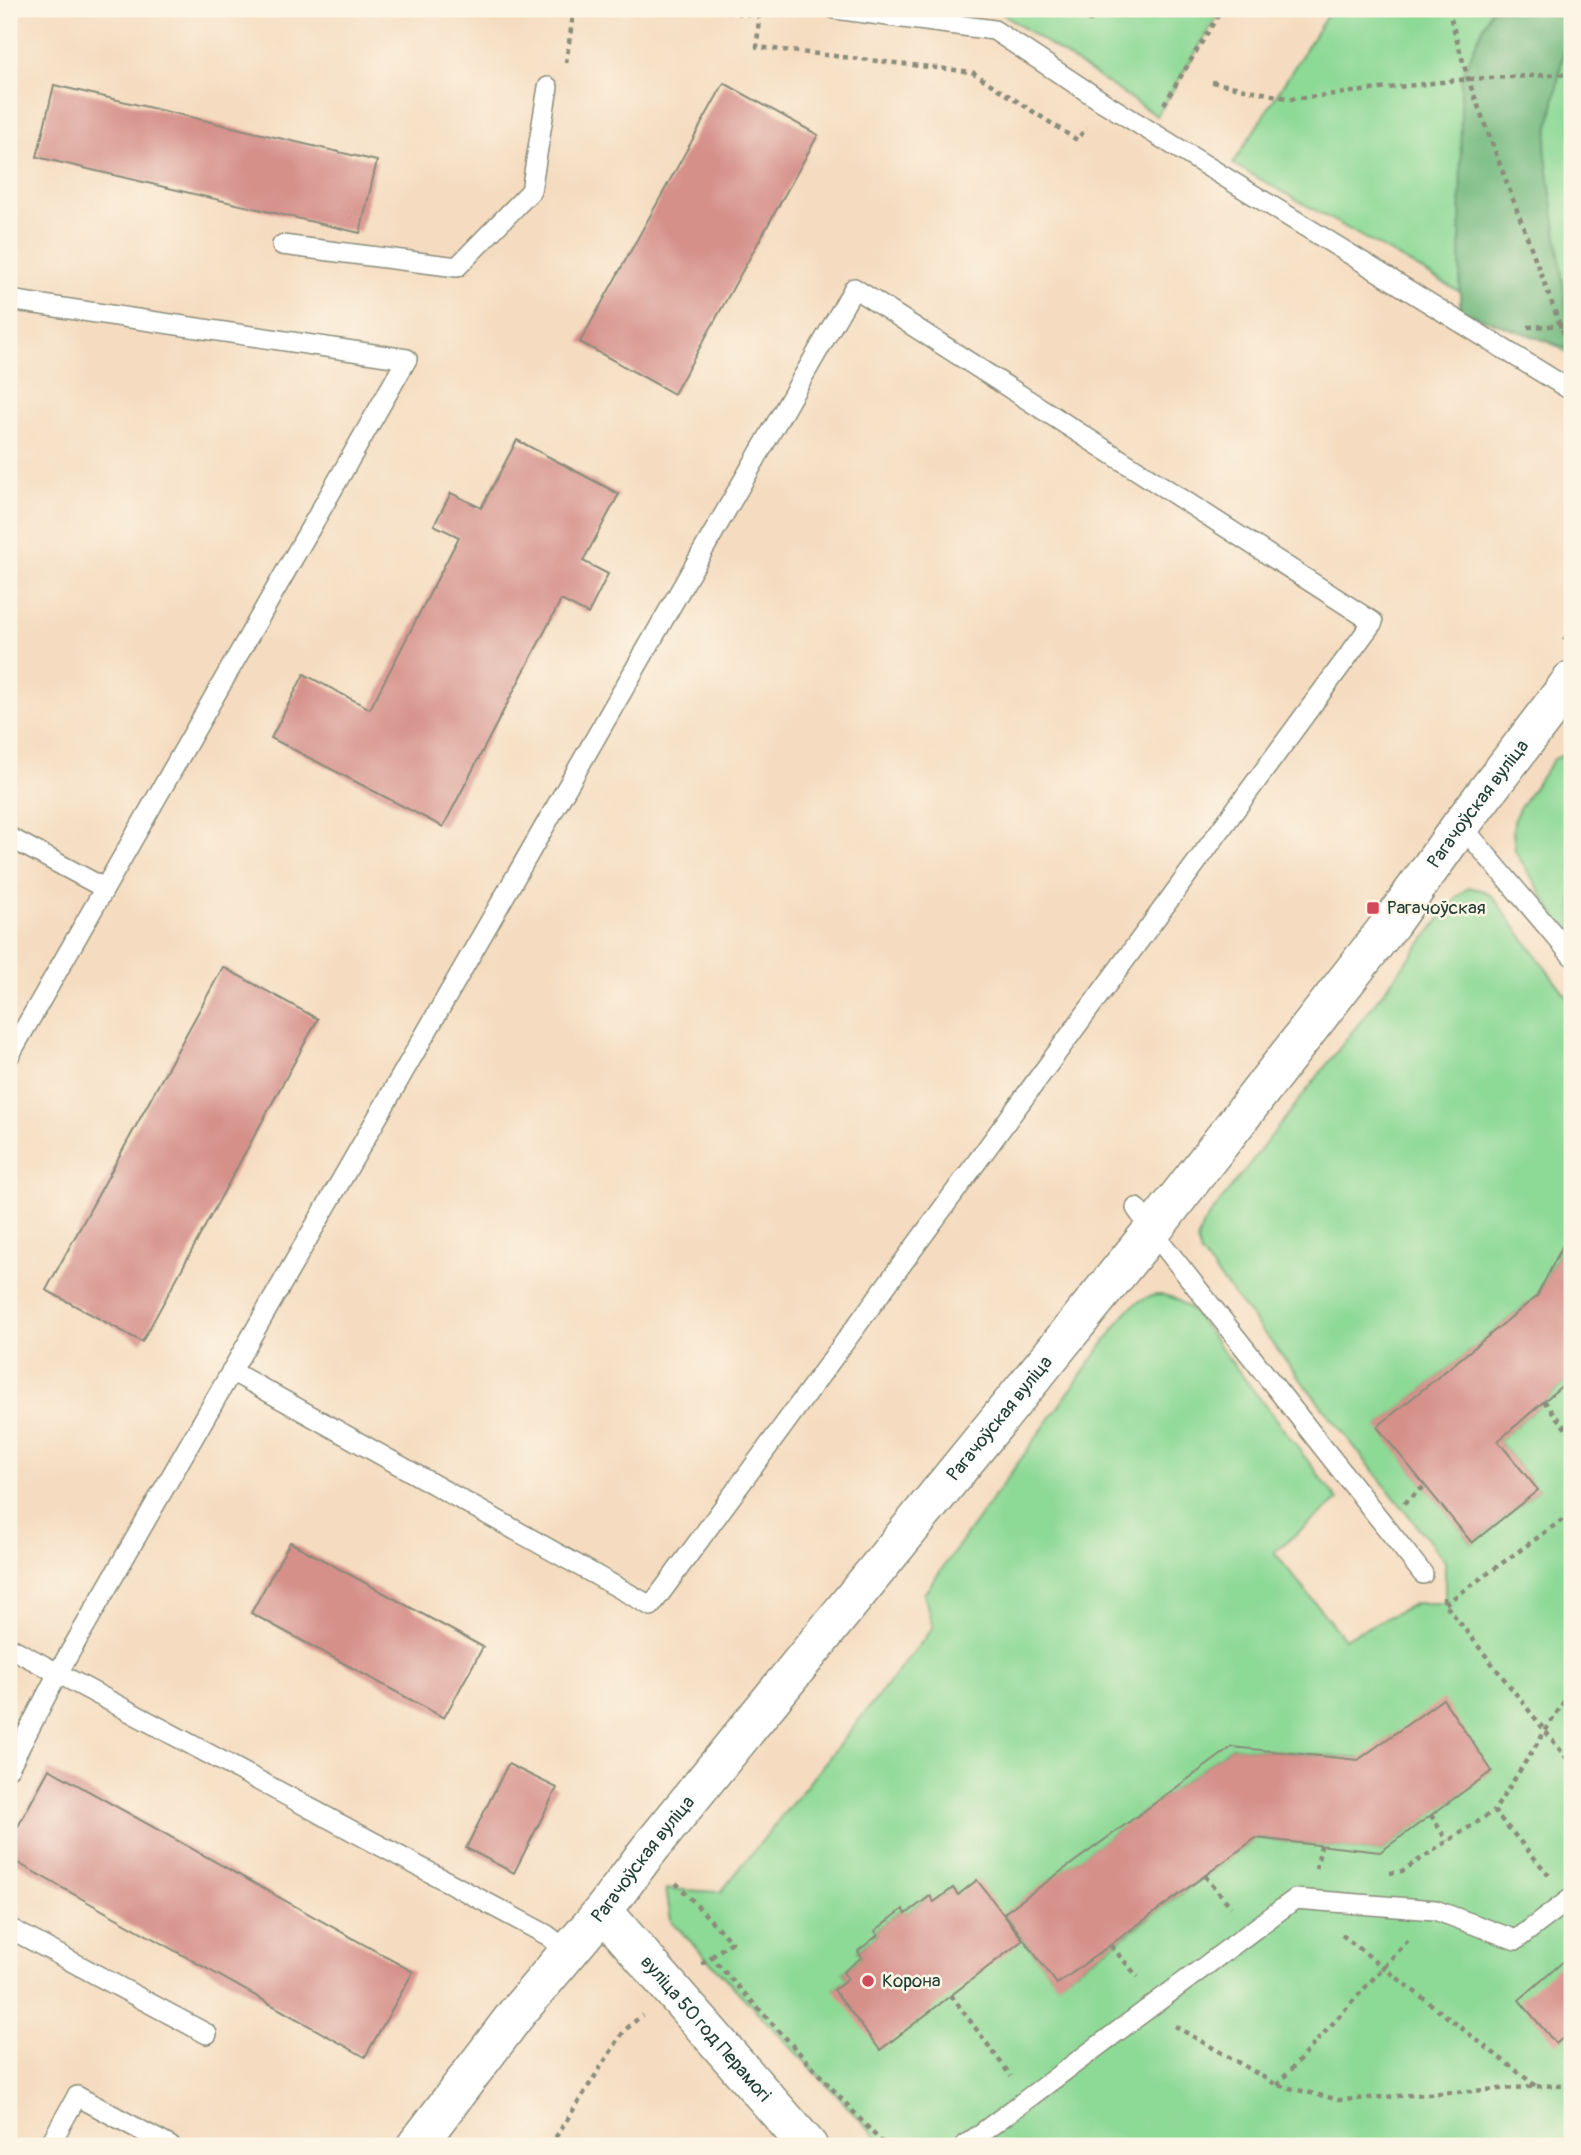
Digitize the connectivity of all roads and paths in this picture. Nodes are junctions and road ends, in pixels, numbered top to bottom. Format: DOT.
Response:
graph roads {
  1 [pos="574,9"];
  2 [pos="707,9"];
  3 [pos="835,9"];
  4 [pos="1222,9"];
  5 [pos="1448,9"];
  6 [pos="1572,74"];
  7 [pos="1468,79"];
  8 [pos="1212,82"];
  9 [pos="548,88"];
  10 [pos="1157,116"];
  11 [pos="1089,124"];
  12 [pos="282,245"];
  13 [pos="9,300"];
  14 [pos="1560,325"];
  15 [pos="1572,325"];
  16 [pos="1522,327"];
  17 [pos="1572,352"];
  18 [pos="1572,391"];
  19 [pos="1572,680"];
  20 [pos="1461,825"];
  21 [pos="9,836"];
  22 [pos="104,888"];
  23 [pos="1572,956"];
  24 [pos="9,1056"];
  25 [pos="1144,1219"];
  26 [pos="231,1371"];
  27 [pos="1544,1401"];
  28 [pos="1571,1433"];
  29 [pos="1425,1486"];
  30 [pos="1397,1510"];
  31 [pos="1572,1513"];
  32 [pos="1423,1574"];
  33 [pos="1446,1604"];
  34 [pos="9,1647"];
  35 [pos="58,1673"];
  36 [pos="1572,1689"];
  37 [pos="9,1768"];
  38 [pos="1494,1811"];
  39 [pos="1431,1815"];
  40 [pos="1447,1841"];
  41 [pos="1321,1846"];
  42 [pos="647,1852"];
  43 [pos="1315,1872"];
  44 [pos="1389,1873"];
  45 [pos="1205,1875"];
  46 [pos="1551,1877"];
  47 [pos="1295,1899"];
  48 [pos="1570,1899"];
  49 [pos="1435,1910"];
  50 [pos="603,1911"];
  51 [pos="1236,1914"];
  52 [pos="9,1928"];
  53 [pos="1111,1946"];
  54 [pos="568,1951"];
  55 [pos="711,1957"];
  56 [pos="1384,1968"];
  57 [pos="1143,1983"];
  58 [pos="670,1989"];
  59 [pos="951,1995"];
  60 [pos="1147,2009"];
  61 [pos="624,2031"];
  62 [pos="207,2034"];
  63 [pos="1014,2079"];
  64 [pos="1572,2084"];
  65 [pos="1277,2085"];
  66 [pos="1536,2086"];
  67 [pos="49,2146"];
  68 [pos="170,2146"];
  69 [pos="416,2146"];
  70 [pos="550,2146"];
  71 [pos="808,2146"];
  72 [pos="885,2146"];
  73 [pos="964,2146"];
  1 -- 9 [label="path"];
  2 -- 11 [label="path"];
  3 -- 18 [label="lane"];
  4 -- 10 [label="path"];
  5 -- 7 [label="path"];
  6 -- 7 [label="path"];
  7 -- 8 [label="path"];
  7 -- 14 [label="path"];
  9 -- 12 [label="lane"];
  13 -- 22 [label="lane"];
  14 -- 15 [label="path"];
  14 -- 16 [label="path"];
  14 -- 17 [label="path"];
  19 -- 20 [label="street, Рагачоўская вуліца"];
  20 -- 23 [label="lane"];
  20 -- 25 [label="street, Рагачоўская вуліца"];
  21 -- 22 [label="lane"];
  22 -- 24 [label="lane"];
  25 -- 32 [label="lane"];
  25 -- 42 [label="street, Рагачоўская вуліца"];
  26 -- 26 [label="lane"];
  26 -- 35 [label="lane"];
  27 -- 28 [label="path"];
  29 -- 30 [label="path"];
  31 -- 33 [label="path"];
  34 -- 35 [label="lane"];
  35 -- 37 [label="lane"];
  35 -- 54 [label="lane"];
  36 -- 38 [label="path"];
  38 -- 40 [label="path"];
  38 -- 46 [label="path"];
  39 -- 40 [label="path"];
  40 -- 44 [label="path"];
  41 -- 43 [label="path"];
  42 -- 50 [label="street, Рагачоўская вуліца"];
  42 -- 55 [label="path"];
  45 -- 51 [label="path"];
  47 -- 49 [label="lane"];
  47 -- 56 [label="path"];
  47 -- 60 [label="lane"];
  48 -- 49 [label="lane"];
  49 -- 56 [label="path"];
  50 -- 54 [label="street, Рагачоўская вуліца"];
  50 -- 58 [label="street, вуліца 50 год Перамогі"];
  52 -- 62 [label="lane"];
  53 -- 57 [label="path"];
  54 -- 69 [label="street, Рагачоўская вуліца"];
  55 -- 58 [label="path"];
  55 -- 72 [label="path"];
  56 -- 65 [label="path"];
  56 -- 66 [label="path"];
  58 -- 71 [label="street, вуліца 50 год Перамогі"];
  59 -- 63 [label="path"];
  60 -- 65 [label="path"];
  60 -- 73 [label="lane"];
  61 -- 70 [label="path"];
  64 -- 66 [label="path"];
  65 -- 66 [label="path"];
  67 -- 68 [label="lane"];
}
